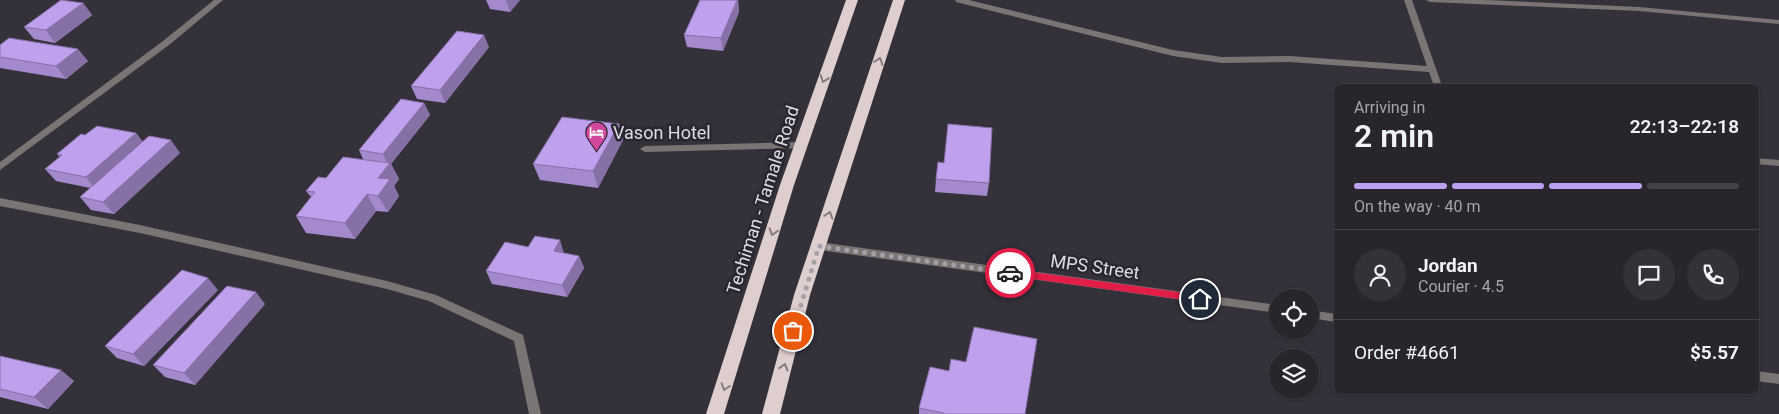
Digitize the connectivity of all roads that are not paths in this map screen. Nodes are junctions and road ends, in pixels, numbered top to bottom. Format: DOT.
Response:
graph roads {
  1 [pos="219,0"];
  2 [pos="852,0"];
  3 [pos="899,0"];
  4 [pos="959,0"];
  5 [pos="1408,0"];
  6 [pos="1430,0"];
  7 [pos="1632,0"];
  8 [pos="1639,9"];
  9 [pos="1779,22"];
  10 [pos="1432,69"];
  11 [pos="1437,84"];
  12 [pos="801,145"];
  13 [pos="644,149"];
  14 [pos="1759,161"];
  15 [pos="1779,163"];
  16 [pos="0,167"];
  17 [pos="0,202"];
  18 [pos="819,246"];
  19 [pos="1269,309"];
  20 [pos="1319,315"];
  21 [pos="1334,318"];
  22 [pos="1759,376"];
  23 [pos="1779,379"];
  24 [pos="535,414"];
  25 [pos="715,414"];
  26 [pos="771,414"];
  1 -- 16 [label="street"];
  2 -- 12 [label="highway, Techiman - Tamale Road, one-way"];
  18 -- 3 [label="highway, one-way"];
  4 -- 10 [label="street"];
  5 -- 10 [label="street"];
  6 -- 8 [label="street"];
  7 -- 8 [label="street"];
  8 -- 9 [label="street"];
  10 -- 11 [label="street"];
  12 -- 13 [label="street"];
  12 -- 25 [label="highway, Techiman - Tamale Road, one-way"];
  14 -- 15 [label="street"];
  17 -- 24 [label="street"];
  18 -- 19 [label="street, MPS Street"];
  26 -- 18 [label="highway, one-way"];
  20 -- 21 [label="street"];
  22 -- 23 [label="street"];
}
